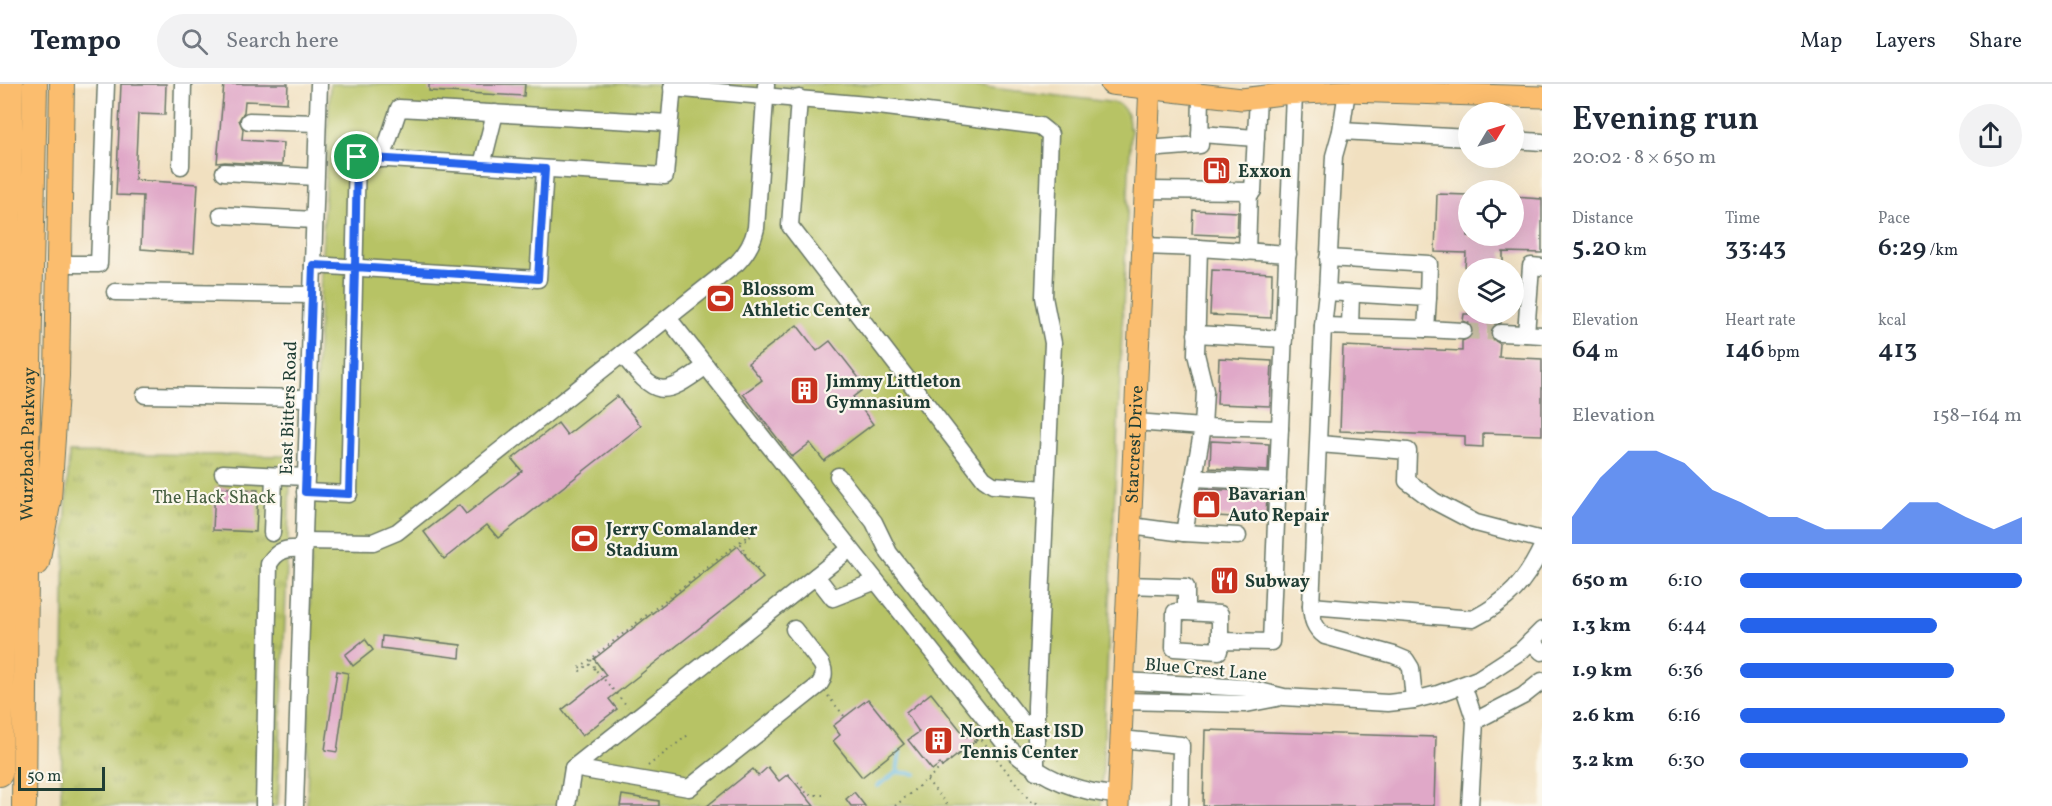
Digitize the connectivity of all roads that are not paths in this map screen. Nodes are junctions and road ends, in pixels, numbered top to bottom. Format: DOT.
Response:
graph roads {
  1 [pos="11,84"];
  2 [pos="35,84"];
  3 [pos="62,84"];
  4 [pos="106,84"];
  5 [pos="183,84"];
  6 [pos="319,84"];
  7 [pos="1111,84"];
  8 [pos="672,86"];
  9 [pos="1150,86"];
  10 [pos="1398,88"];
  11 [pos="765,89"];
  12 [pos="1464,89"];
  13 [pos="1347,91"];
  14 [pos="1266,93"];
  15 [pos="1201,94"];
  16 [pos="1294,94"];
  17 [pos="1542,97"];
  18 [pos="799,98"];
  19 [pos="495,113"];
  20 [pos="249,121"];
  21 [pos="317,123"];
  22 [pos="669,123"];
  23 [pos="1341,131"];
  24 [pos="1200,134"];
  25 [pos="1458,137"];
  26 [pos="1256,138"];
  27 [pos="1524,141"];
  28 [pos="1542,142"];
  29 [pos="1147,149"];
  30 [pos="382,159"];
  31 [pos="482,165"];
  32 [pos="181,166"];
  33 [pos="545,169"];
  34 [pos="224,172"];
  35 [pos="315,177"];
  36 [pos="1145,190"];
  37 [pos="1249,191"];
  38 [pos="221,215"];
  39 [pos="314,220"];
  40 [pos="1143,246"];
  41 [pos="1198,248"];
  42 [pos="1246,252"];
  43 [pos="1288,254"];
  44 [pos="1328,258"];
  45 [pos="58,264"];
  46 [pos="313,265"];
  47 [pos="355,267"];
  48 [pos="1542,267"];
  49 [pos="115,292"];
  50 [pos="1327,292"];
  51 [pos="1351,294"];
  52 [pos="312,296"];
  53 [pos="1428,298"];
  54 [pos="668,318"];
  55 [pos="1323,326"];
  56 [pos="1350,326"];
  57 [pos="1426,329"];
  58 [pos="1463,331"];
  59 [pos="1500,333"];
  60 [pos="1196,334"];
  61 [pos="1534,335"];
  62 [pos="1284,339"];
  63 [pos="622,354"];
  64 [pos="706,366"];
  65 [pos="145,395"];
  66 [pos="308,398"];
  67 [pos="1135,422"];
  68 [pos="1203,427"];
  69 [pos="1280,429"];
  70 [pos="1319,444"];
  71 [pos="16,456"];
  72 [pos="223,473"];
  73 [pos="274,476"];
  74 [pos="838,476"];
  75 [pos="1194,478"];
  76 [pos="1278,482"];
  77 [pos="305,485"];
  78 [pos="1046,489"];
  79 [pos="1131,526"];
  80 [pos="272,533"];
  81 [pos="1185,533"];
  82 [pos="1238,536"];
  83 [pos="1542,540"];
  84 [pos="303,545"];
  85 [pos="1542,547"];
  86 [pos="850,549"];
  87 [pos="816,576"];
  88 [pos="876,581"];
  89 [pos="1128,585"];
  90 [pos="1311,606"];
  91 [pos="1186,612"];
  92 [pos="1,619"];
  93 [pos="26,624"];
  94 [pos="794,629"];
  95 [pos="1220,641"];
  96 [pos="1538,641"];
  97 [pos="1542,681"];
  98 [pos="1463,685"];
  99 [pos="1123,691"];
  100 [pos="1414,700"];
  101 [pos="1475,721"];
  102 [pos="1036,727"];
  103 [pos="1121,739"];
  104 [pos="573,768"];
  105 [pos="1036,771"];
  106 [pos="0,774"];
  107 [pos="1118,800"];
  108 [pos="24,806"];
  109 [pos="264,806"];
  110 [pos="295,806"];
  111 [pos="567,806"];
  112 [pos="1180,806"];
  113 [pos="1470,806"];
  1 -- 71 [label="highway, Wurzbach Parkway"];
  2 -- 71 [label="highway, Wurzbach Parkway"];
  3 -- 45 [label="highway"];
  4 -- 45 [label="street"];
  5 -- 32 [label="street"];
  6 -- 21 [label="street, East Bitters Road"];
  7 -- 9 [label="main road"];
  8 -- 11 [label="street"];
  8 -- 22 [label="street"];
  9 -- 15 [label="main road"];
  9 -- 29 [label="main road, Starcrest Drive"];
  10 -- 12 [label="main road"];
  10 -- 13 [label="main road"];
  11 -- 18 [label="street"];
  11 -- 54 [label="street"];
  12 -- 17 [label="main road"];
  13 -- 16 [label="main road"];
  13 -- 23 [label="street"];
  14 -- 15 [label="main road"];
  14 -- 16 [label="main road"];
  14 -- 26 [label="street"];
  15 -- 24 [label="street"];
  16 -- 43 [label="street"];
  18 -- 78 [label="street"];
  18 -- 78 [label="street"];
  19 -- 22 [label="street"];
  19 -- 30 [label="street"];
  19 -- 31 [label="street"];
  20 -- 21 [label="street"];
  21 -- 35 [label="street, East Bitters Road"];
  22 -- 33 [label="street"];
  23 -- 25 [label="street"];
  23 -- 44 [label="street"];
  24 -- 26 [label="street"];
  24 -- 29 [label="street"];
  26 -- 37 [label="street"];
  27 -- 28 [label="street"];
  29 -- 36 [label="main road, Starcrest Drive"];
  30 -- 31 [label="street"];
  30 -- 47 [label="street"];
  31 -- 33 [label="street"];
  33 -- 47 [label="street"];
  34 -- 35 [label="street"];
  35 -- 39 [label="street, East Bitters Road"];
  36 -- 37 [label="street"];
  36 -- 40 [label="main road, Starcrest Drive"];
  37 -- 42 [label="street"];
  38 -- 39 [label="street"];
  39 -- 46 [label="street, East Bitters Road"];
  40 -- 41 [label="street"];
  40 -- 67 [label="main road, Starcrest Drive"];
  41 -- 42 [label="street"];
  41 -- 60 [label="street"];
  42 -- 43 [label="street"];
  43 -- 62 [label="street"];
  44 -- 50 [label="street"];
  44 -- 53 [label="street"];
  45 -- 93 [label="highway"];
  46 -- 47 [label="street"];
  46 -- 52 [label="street, East Bitters Road"];
  47 -- 77 [label="street"];
  48 -- 61 [label="street"];
  49 -- 52 [label="street"];
  50 -- 51 [label="street"];
  50 -- 55 [label="street"];
  51 -- 53 [label="street"];
  51 -- 56 [label="street"];
  52 -- 66 [label="street, East Bitters Road"];
  53 -- 57 [label="street"];
  54 -- 63 [label="street"];
  54 -- 64 [label="street"];
  55 -- 56 [label="street"];
  55 -- 70 [label="street"];
  56 -- 57 [label="street"];
  57 -- 58 [label="street"];
  59 -- 61 [label="street"];
  60 -- 62 [label="street"];
  60 -- 68 [label="street"];
  62 -- 69 [label="street"];
  63 -- 64 [label="street"];
  63 -- 84 [label="street"];
  64 -- 86 [label="street"];
  65 -- 66 [label="street"];
  66 -- 77 [label="street, East Bitters Road"];
  67 -- 68 [label="street"];
  67 -- 79 [label="main road, Starcrest Drive"];
  68 -- 69 [label="street"];
  68 -- 75 [label="street"];
  69 -- 76 [label="street"];
  70 -- 83 [label="street"];
  70 -- 90 [label="street"];
  71 -- 92 [label="highway, Wurzbach Parkway"];
  71 -- 93 [label="highway, Wurzbach Parkway"];
  72 -- 73 [label="street"];
  73 -- 77 [label="street"];
  73 -- 80 [label="street"];
  74 -- 102 [label="street"];
  75 -- 76 [label="street"];
  75 -- 81 [label="street"];
  76 -- 95 [label="street"];
  77 -- 84 [label="street, East Bitters Road"];
  78 -- 102 [label="street"];
  79 -- 81 [label="street"];
  79 -- 89 [label="main road, Starcrest Drive"];
  81 -- 82 [label="street"];
  84 -- 109 [label="street"];
  84 -- 110 [label="street, East Bitters Road"];
  85 -- 90 [label="street"];
  86 -- 87 [label="street"];
  86 -- 88 [label="street"];
  87 -- 88 [label="street"];
  87 -- 104 [label="street"];
  88 -- 105 [label="street"];
  89 -- 91 [label="street"];
  89 -- 99 [label="main road, Starcrest Drive"];
  90 -- 100 [label="street"];
  91 -- 95 [label="street"];
  91 -- 95 [label="street"];
  92 -- 106 [label="highway, Wurzbach Parkway"];
  93 -- 108 [label="highway, Wurzbach Parkway"];
  94 -- 104 [label="street"];
  96 -- 98 [label="street, Blue Crest Lane"];
  97 -- 101 [label="street"];
  98 -- 100 [label="street, Blue Crest Lane"];
  98 -- 101 [label="street"];
  99 -- 100 [label="street, Blue Crest Lane"];
  99 -- 103 [label="main road, Starcrest Drive"];
  101 -- 113 [label="street"];
  102 -- 105 [label="street"];
  103 -- 107 [label="main road, Starcrest Drive"];
  103 -- 112 [label="street"];
  104 -- 111 [label="street"];
  105 -- 107 [label="street"];
}
